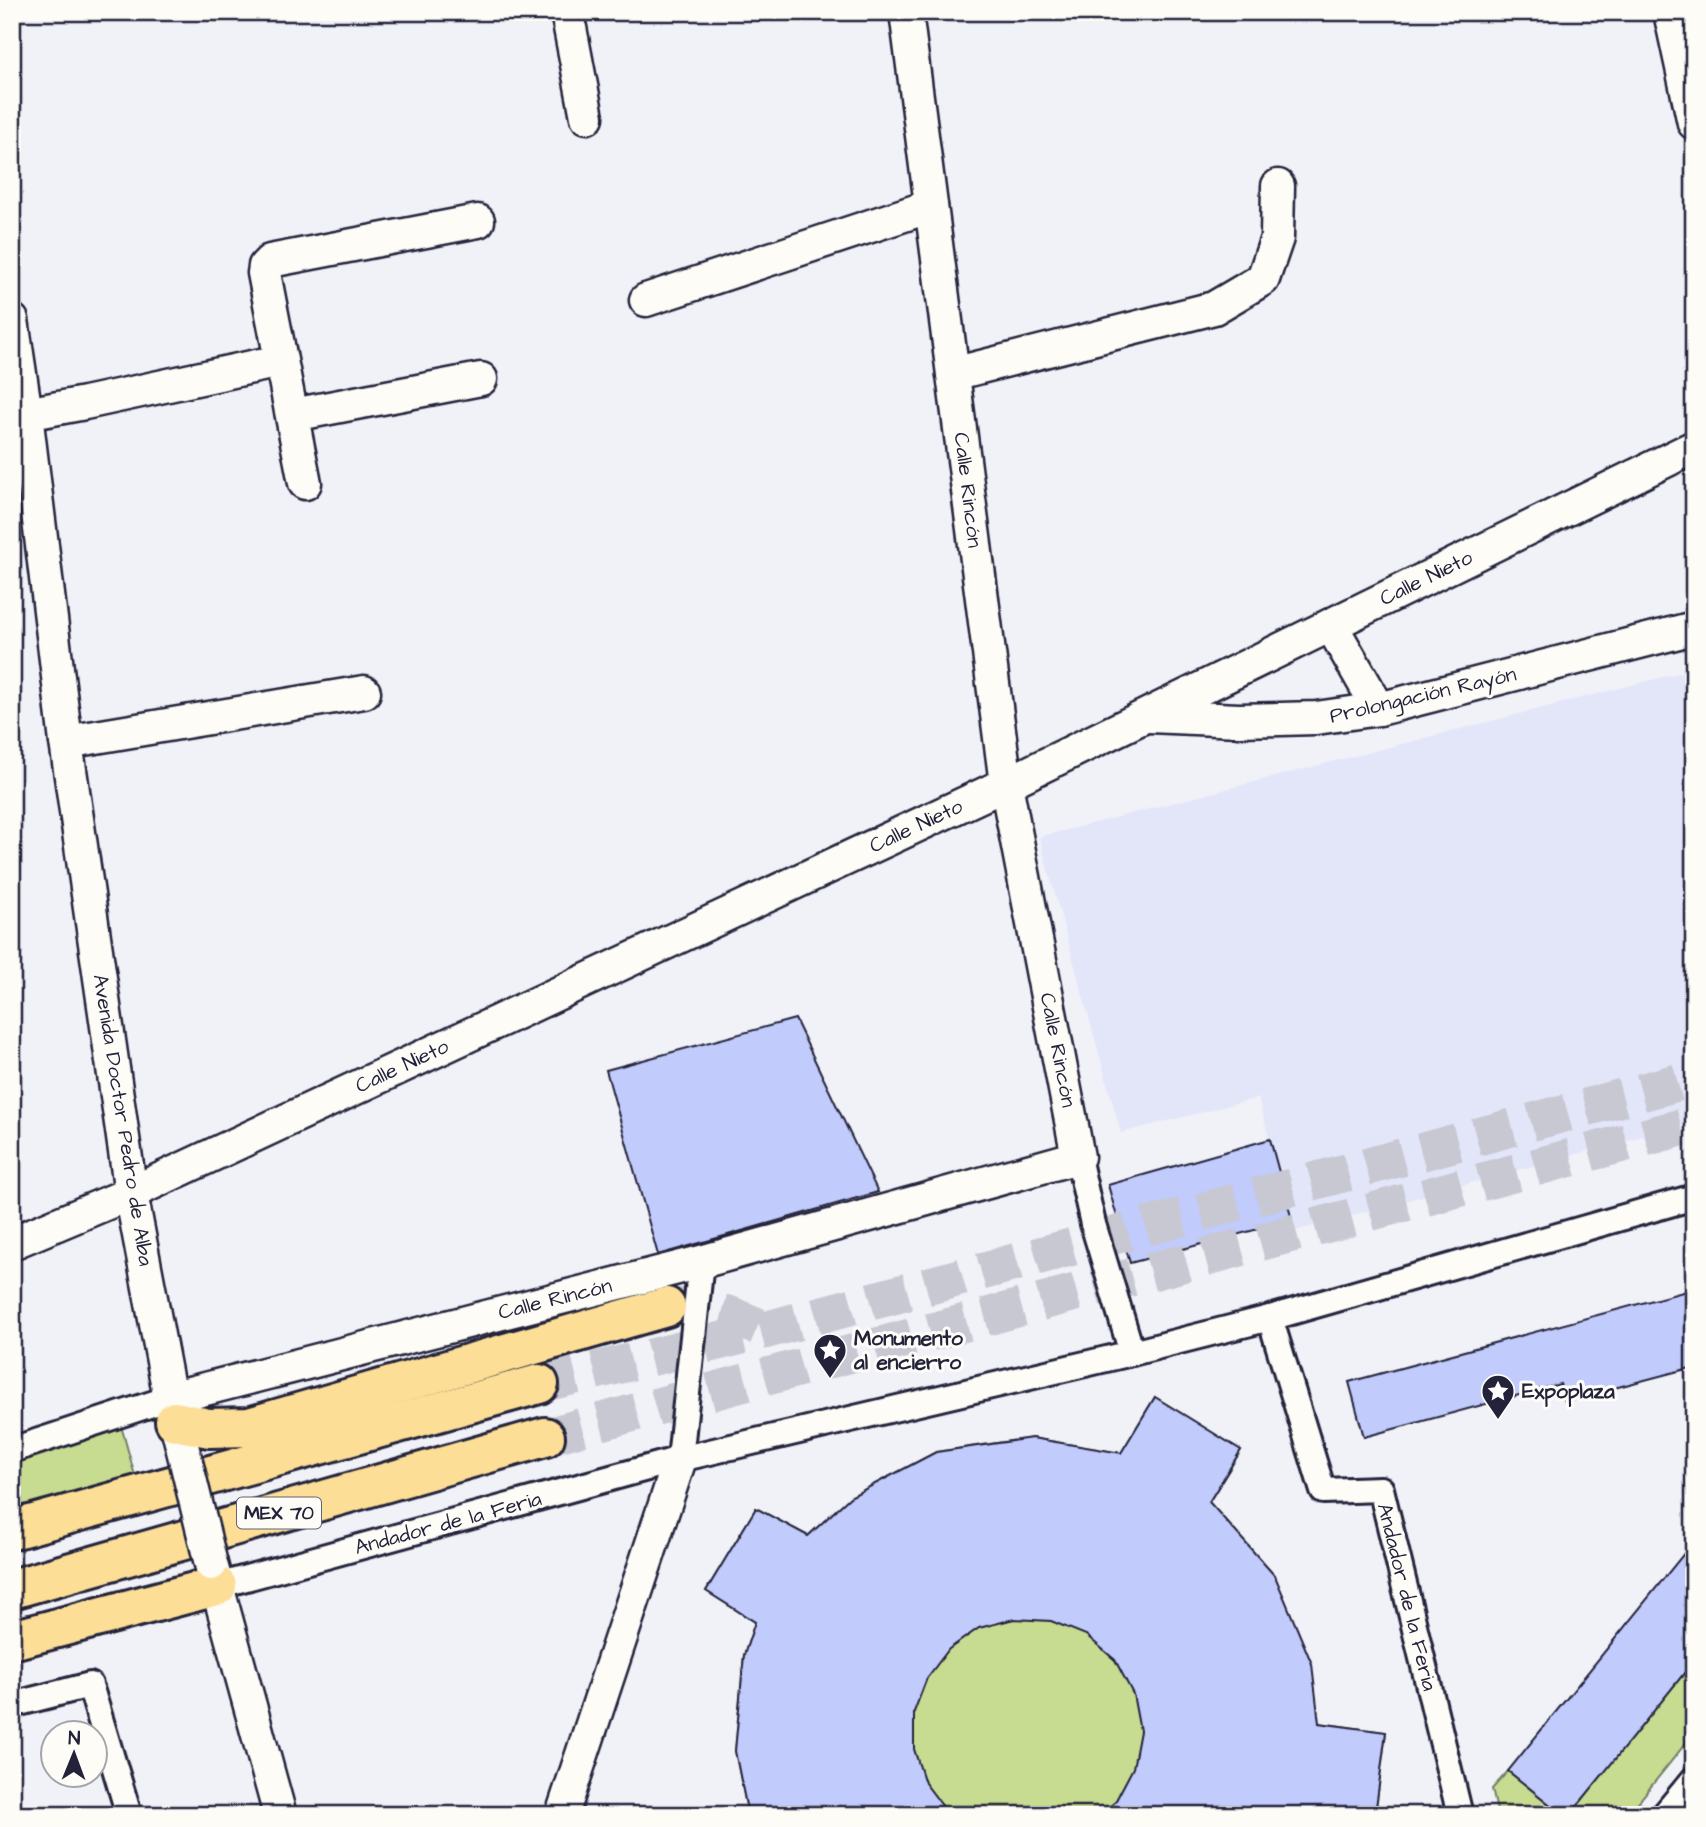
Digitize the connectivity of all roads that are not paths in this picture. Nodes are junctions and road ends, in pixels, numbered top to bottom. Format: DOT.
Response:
graph roads {
  1 [pos="567,12"];
  2 [pos="906,12"];
  3 [pos="1670,12"];
  4 [pos="587,117"];
  5 [pos="1694,123"];
  6 [pos="1278,186"];
  7 [pos="931,206"];
  8 [pos="478,221"];
  9 [pos="646,300"];
  10 [pos="13,335"];
  11 [pos="280,361"];
  12 [pos="953,374"];
  13 [pos="481,379"];
  14 [pos="26,414"];
  15 [pos="293,415"];
  16 [pos="1694,447"];
  17 [pos="305,483"];
  18 [pos="1331,625"];
  19 [pos="1694,628"];
  20 [pos="364,692"];
  21 [pos="1379,709"];
  22 [pos="1147,716"];
  23 [pos="66,742"];
  24 [pos="1006,784"];
  25 [pos="1079,1157"];
  26 [pos="131,1193"];
  27 [pos="1694,1197"];
  28 [pos="12,1243"];
  29 [pos="701,1262"];
  30 [pos="666,1307"];
  31 [pos="1270,1318"];
  32 [pos="1132,1353"];
  33 [pos="539,1384"];
  34 [pos="172,1409"];
  35 [pos="545,1437"];
  36 [pos="12,1450"];
  37 [pos="680,1460"];
  38 [pos="12,1530"];
  39 [pos="214,1575"];
  40 [pos="12,1589"];
  41 [pos="12,1640"];
  42 [pos="12,1704"];
  43 [pos="1694,1779"];
  44 [pos="129,1815"];
  45 [pos="280,1815"];
  46 [pos="562,1815"];
  47 [pos="1460,1815"];
  48 [pos="1664,1815"];
  1 -- 4 [label="street"];
  2 -- 7 [label="street, Calle Rincón"];
  3 -- 5 [label="street"];
  6 -- 12 [label="street"];
  7 -- 9 [label="street"];
  7 -- 12 [label="street, Calle Rincón"];
  8 -- 11 [label="street"];
  10 -- 14 [label="street, Avenida Doctor Pedro de Alba"];
  11 -- 14 [label="street"];
  11 -- 15 [label="street"];
  12 -- 24 [label="street, Calle Rincón"];
  13 -- 15 [label="street"];
  14 -- 23 [label="street, Avenida Doctor Pedro de Alba"];
  15 -- 17 [label="street"];
  16 -- 18 [label="street, Calle Nieto"];
  18 -- 21 [label="street"];
  18 -- 22 [label="street, Calle Nieto"];
  19 -- 21 [label="street, Prolongación Rayón"];
  20 -- 23 [label="street"];
  21 -- 22 [label="street, Prolongación Rayón"];
  22 -- 24 [label="street, Calle Nieto"];
  23 -- 26 [label="street, Avenida Doctor Pedro de Alba"];
  24 -- 25 [label="street, Calle Rincón"];
  24 -- 26 [label="street, Calle Nieto"];
  25 -- 29 [label="street, Calle Rincón"];
  25 -- 32 [label="street"];
  26 -- 28 [label="street, Calle Nieto"];
  26 -- 34 [label="street, Avenida Doctor Pedro de Alba"];
  27 -- 31 [label="street, Andador de la Feria"];
  29 -- 34 [label="street, Calle Rincón"];
  29 -- 37 [label="street"];
  30 -- 34 [label="main road"];
  31 -- 32 [label="street, Andador de la Feria"];
  31 -- 47 [label="street, Andador de la Feria"];
  32 -- 37 [label="street, Andador de la Feria"];
  33 -- 38 [label="main road, MEX 70"];
  34 -- 36 [label="street"];
  34 -- 39 [label="street, Avenida Doctor Pedro de Alba, bridge"];
  35 -- 40 [label="main road, MEX 70"];
  37 -- 39 [label="street, Andador de la Feria"];
  37 -- 46 [label="street"];
  39 -- 41 [label="main road"];
  39 -- 45 [label="street, Avenida Doctor Pedro de Alba"];
  42 -- 44 [label="street"];
  43 -- 48 [label="street"];
}
